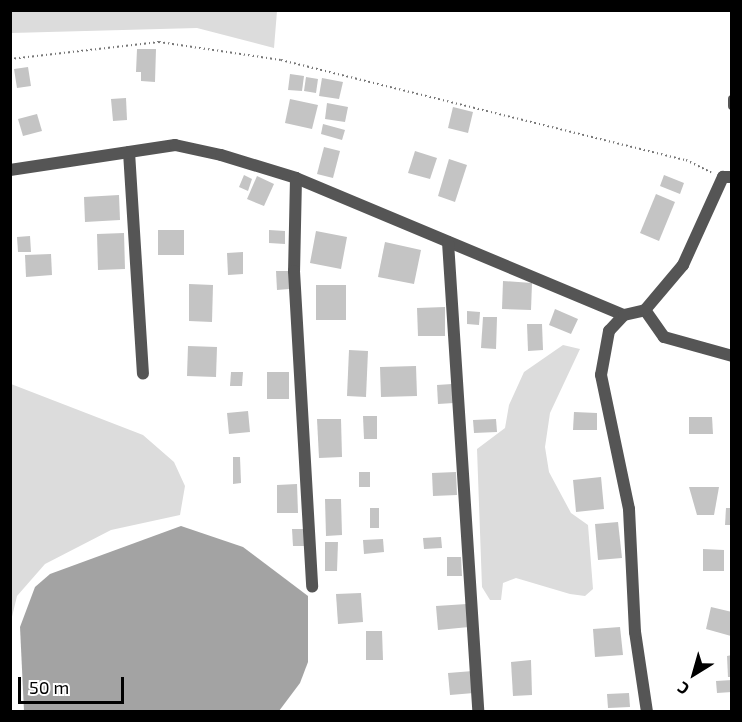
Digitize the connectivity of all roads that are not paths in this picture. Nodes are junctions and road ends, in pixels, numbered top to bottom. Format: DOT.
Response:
graph roads {
  1 [pos="732,99"];
  2 [pos="732,106"];
  3 [pos="129,152"];
  4 [pos="10,170"];
  5 [pos="727,177"];
  6 [pos="296,178"];
  7 [pos="448,242"];
  8 [pos="645,310"];
  9 [pos="624,315"];
  10 [pos="732,356"];
  11 [pos="143,374"];
  12 [pos="312,586"];
  13 [pos="478,711"];
  14 [pos="647,711"];
  1 -- 2 [label="lane"];
  3 -- 4 [label="street"];
  3 -- 6 [label="street"];
  3 -- 11 [label="street"];
  5 -- 8 [label="street"];
  6 -- 7 [label="street"];
  6 -- 12 [label="street"];
  7 -- 9 [label="street"];
  7 -- 13 [label="street"];
  8 -- 9 [label="street"];
  8 -- 10 [label="street"];
  9 -- 14 [label="street"];
}
